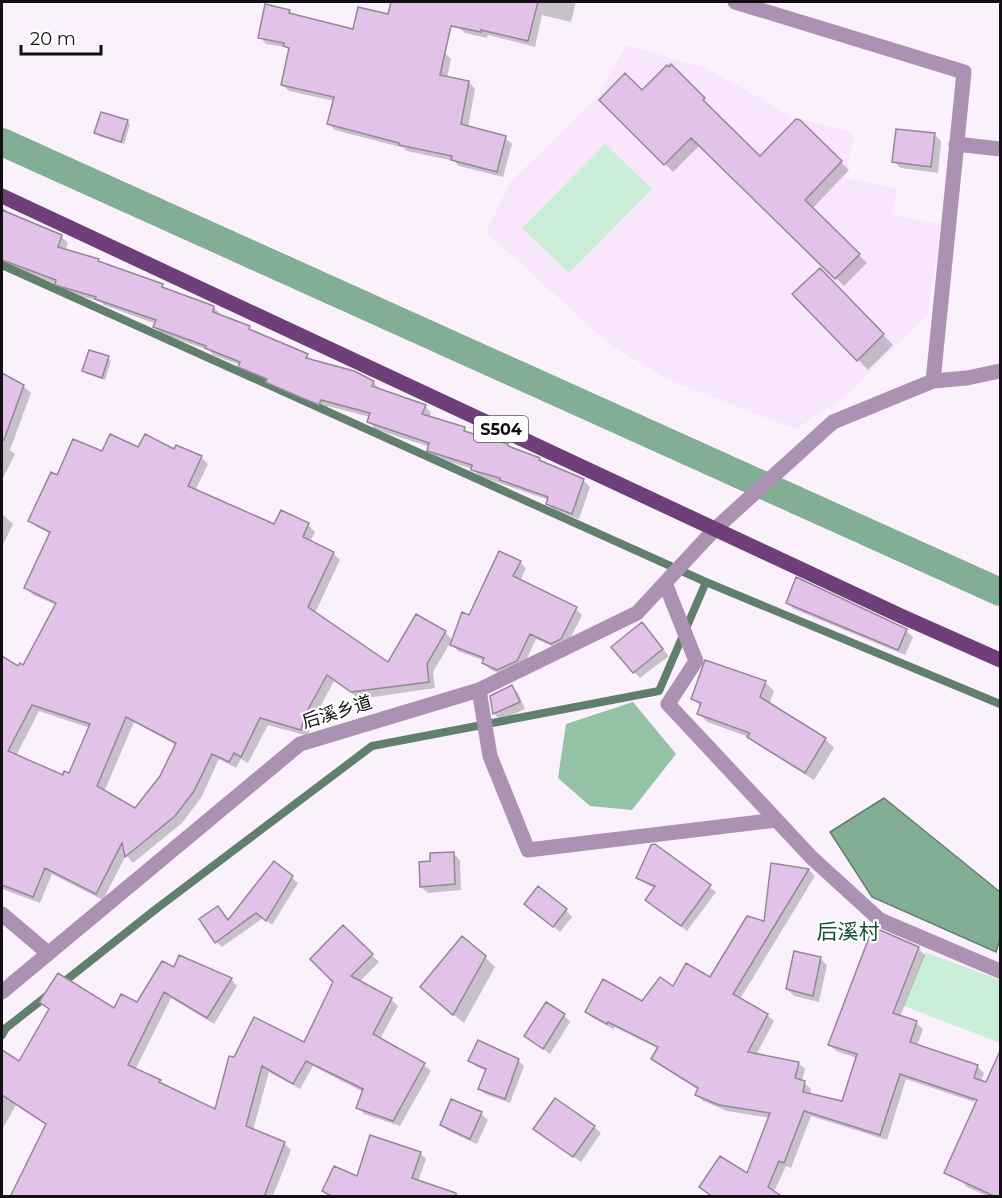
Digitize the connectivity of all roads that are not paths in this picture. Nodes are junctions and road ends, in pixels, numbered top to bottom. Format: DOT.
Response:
graph roads {
  1 [pos="735,2"];
  2 [pos="956,144"];
  3 [pos="1000,149"];
  4 [pos="2,196"];
  5 [pos="1000,371"];
  6 [pos="933,381"];
  7 [pos="716,528"];
  8 [pos="666,582"];
  9 [pos="1000,660"];
  10 [pos="479,690"];
  11 [pos="776,820"];
  12 [pos="2,914"];
  13 [pos="48,953"];
  14 [pos="1000,971"];
  15 [pos="2,992"];
  1 -- 2 [label="street"];
  2 -- 3 [label="street"];
  2 -- 6 [label="street"];
  4 -- 7 [label="main road, S504"];
  5 -- 6 [label="street, 后溪乡道"];
  6 -- 7 [label="street, 后溪乡道"];
  7 -- 8 [label="street, 后溪乡道"];
  7 -- 9 [label="main road, S504"];
  8 -- 10 [label="street, 后溪乡道"];
  8 -- 11 [label="street"];
  10 -- 11 [label="street"];
  10 -- 13 [label="street, 后溪乡道"];
  11 -- 14 [label="street"];
  12 -- 13 [label="street"];
  13 -- 15 [label="street, 后溪乡道"];
}
